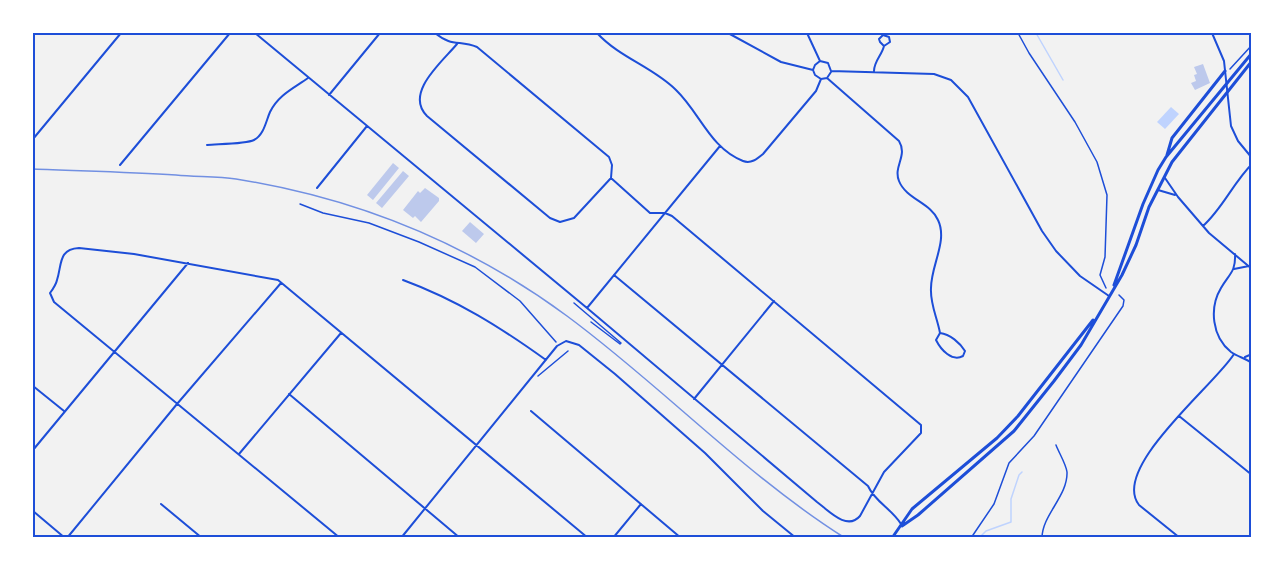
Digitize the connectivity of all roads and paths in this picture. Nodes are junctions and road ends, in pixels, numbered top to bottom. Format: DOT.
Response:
graph roads {
  1 [pos="121,33"];
  2 [pos="230,33"];
  3 [pos="255,33"];
  4 [pos="380,33"];
  5 [pos="435,33"];
  6 [pos="597,33"];
  7 [pos="728,33"];
  8 [pos="807,33"];
  9 [pos="1018,33"];
  10 [pos="1212,33"];
  11 [pos="457,44"];
  12 [pos="884,45"];
  13 [pos="1252,45"];
  14 [pos="1252,53"];
  15 [pos="820,61"];
  16 [pos="1252,61"];
  17 [pos="813,70"];
  18 [pos="831,71"];
  19 [pos="874,71"];
  20 [pos="1226,72"];
  21 [pos="308,78"];
  22 [pos="827,78"];
  23 [pos="821,79"];
  24 [pos="329,95"];
  25 [pos="367,126"];
  26 [pos="33,138"];
  27 [pos="207,146"];
  28 [pos="720,146"];
  29 [pos="1167,157"];
  30 [pos="1252,158"];
  31 [pos="1252,164"];
  32 [pos="120,165"];
  33 [pos="1163,177"];
  34 [pos="611,178"];
  35 [pos="317,188"];
  36 [pos="1157,190"];
  37 [pos="1178,197"];
  38 [pos="300,204"];
  39 [pos="665,213"];
  40 [pos="1203,226"];
  41 [pos="1235,254"];
  42 [pos="188,263"];
  43 [pos="1251,267"];
  44 [pos="1234,269"];
  45 [pos="614,275"];
  46 [pos="403,280"];
  47 [pos="281,282"];
  48 [pos="1106,288"];
  49 [pos="1112,291"];
  50 [pos="1119,295"];
  51 [pos="1109,296"];
  52 [pos="774,301"];
  53 [pos="573,303"];
  54 [pos="587,308"];
  55 [pos="1099,313"];
  56 [pos="591,322"];
  57 [pos="341,333"];
  58 [pos="940,333"];
  59 [pos="559,345"];
  60 [pos="113,351"];
  61 [pos="568,351"];
  62 [pos="1234,354"];
  63 [pos="1252,354"];
  64 [pos="1245,357"];
  65 [pos="546,360"];
  66 [pos="1252,363"];
  67 [pos="722,365"];
  68 [pos="539,375"];
  69 [pos="33,386"];
  70 [pos="289,394"];
  71 [pos="694,399"];
  72 [pos="177,404"];
  73 [pos="64,411"];
  74 [pos="531,411"];
  75 [pos="1179,416"];
  76 [pos="477,445"];
  77 [pos="1056,445"];
  78 [pos="33,450"];
  79 [pos="239,454"];
  80 [pos="1252,475"];
  81 [pos="872,495"];
  82 [pos="161,504"];
  83 [pos="641,504"];
  84 [pos="425,508"];
  85 [pos="33,511"];
  86 [pos="902,526"];
  87 [pos="335,537"];
  88 [pos="66,538"];
  89 [pos="202,538"];
  90 [pos="340,538"];
  91 [pos="400,538"];
  92 [pos="460,538"];
  93 [pos="588,538"];
  94 [pos="613,538"];
  95 [pos="681,538"];
  96 [pos="796,538"];
  97 [pos="892,538"];
  98 [pos="971,538"];
  99 [pos="1042,538"];
  100 [pos="1180,538"];
  1 -- 26 [label="street"];
  2 -- 32 [label="street"];
  3 -- 21 [label="street"];
  4 -- 24 [label="street"];
  5 -- 11 [label="street"];
  6 -- 28 [label="street"];
  7 -- 17 [label="street"];
  8 -- 15 [label="street"];
  9 -- 48 [label="path"];
  10 -- 20 [label="street"];
  11 -- 34 [label="street"];
  11 -- 34 [label="street"];
  12 -- 19 [label="street"];
  13 -- 20 [label="path"];
  14 -- 29 [label="main road"];
  15 -- 17 [label="street"];
  15 -- 18 [label="street"];
  16 -- 33 [label="main road"];
  17 -- 23 [label="street"];
  18 -- 19 [label="street"];
  18 -- 22 [label="street"];
  19 -- 51 [label="street"];
  20 -- 29 [label="main road"];
  20 -- 30 [label="street"];
  21 -- 24 [label="street"];
  21 -- 27 [label="street"];
  22 -- 23 [label="street"];
  22 -- 58 [label="street"];
  23 -- 28 [label="street"];
  24 -- 25 [label="street"];
  25 -- 35 [label="street"];
  25 -- 54 [label="street"];
  28 -- 39 [label="street"];
  29 -- 49 [label="main road"];
  31 -- 40 [label="street"];
  33 -- 36 [label="main road"];
  33 -- 37 [label="street"];
  34 -- 39 [label="street"];
  36 -- 37 [label="street"];
  36 -- 49 [label="main road"];
  37 -- 40 [label="street"];
  38 -- 59 [label="path"];
  39 -- 45 [label="street"];
  39 -- 52 [label="street"];
  40 -- 41 [label="street"];
  41 -- 43 [label="street"];
  41 -- 44 [label="street"];
  42 -- 47 [label="street"];
  42 -- 60 [label="street"];
  42 -- 60 [label="street"];
  43 -- 44 [label="street"];
  44 -- 62 [label="street"];
  45 -- 54 [label="street"];
  45 -- 67 [label="street"];
  46 -- 65 [label="street"];
  47 -- 57 [label="street"];
  47 -- 72 [label="street"];
  49 -- 51 [label="main road"];
  50 -- 98 [label="path"];
  51 -- 55 [label="main road"];
  52 -- 67 [label="street"];
  52 -- 81 [label="street"];
  53 -- 56 [label="path"];
  54 -- 71 [label="street"];
  55 -- 86 [label="main road"];
  55 -- 86 [label="main road"];
  57 -- 70 [label="street"];
  57 -- 76 [label="street"];
  58 -- 58 [label="street"];
  59 -- 65 [label="street"];
  59 -- 96 [label="street"];
  60 -- 72 [label="street"];
  60 -- 73 [label="street"];
  61 -- 68 [label="path"];
  62 -- 64 [label="street"];
  62 -- 75 [label="street"];
  63 -- 64 [label="street"];
  64 -- 66 [label="street"];
  65 -- 76 [label="street"];
  67 -- 71 [label="street"];
  67 -- 81 [label="street"];
  69 -- 73 [label="street"];
  70 -- 79 [label="street"];
  70 -- 84 [label="street"];
  71 -- 81 [label="street"];
  72 -- 79 [label="street"];
  72 -- 88 [label="street"];
  73 -- 78 [label="street"];
  74 -- 83 [label="street"];
  75 -- 80 [label="street"];
  75 -- 100 [label="street"];
  76 -- 84 [label="street"];
  76 -- 93 [label="street"];
  77 -- 99 [label="path"];
  79 -- 87 [label="street"];
  81 -- 86 [label="street"];
  82 -- 89 [label="street"];
  83 -- 94 [label="street"];
  83 -- 95 [label="street"];
  84 -- 91 [label="street"];
  84 -- 92 [label="street"];
  85 -- 88 [label="street"];
  86 -- 97 [label="main road"];
  87 -- 90 [label="street"];
}
